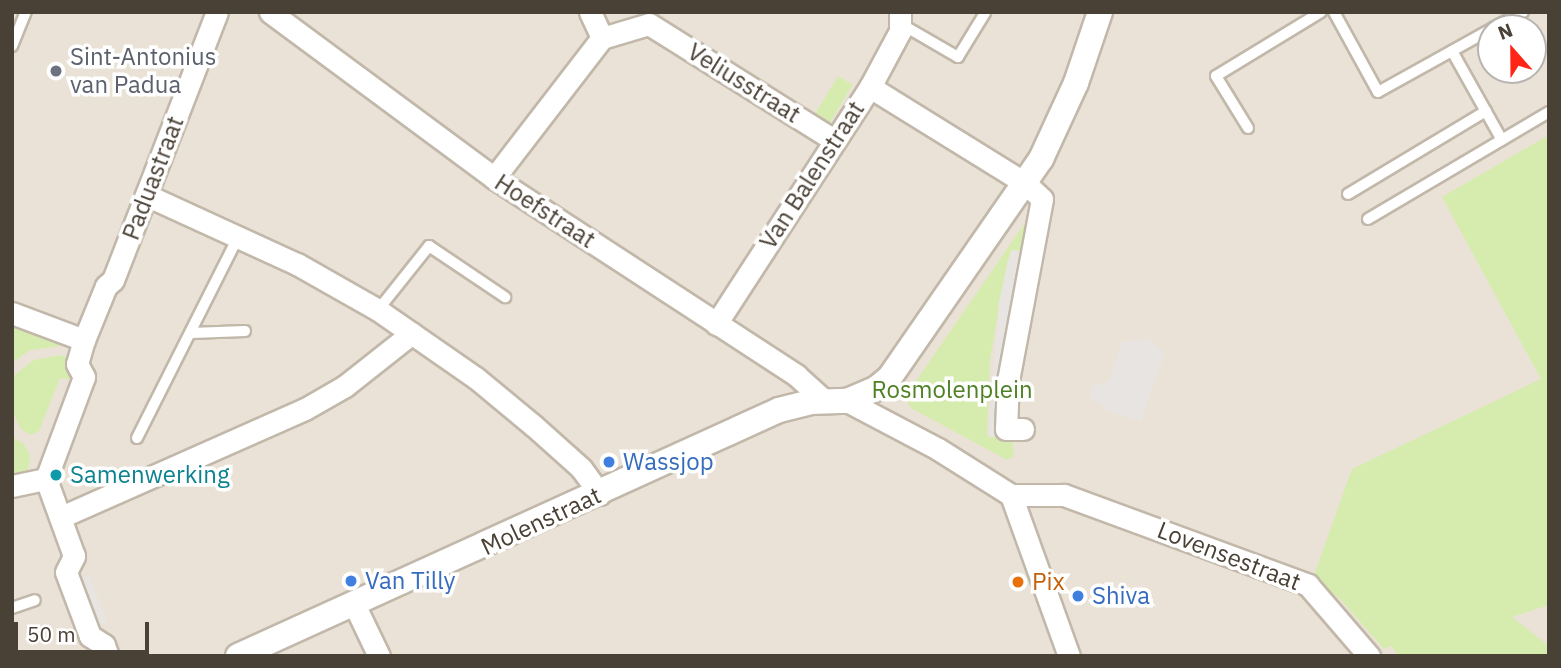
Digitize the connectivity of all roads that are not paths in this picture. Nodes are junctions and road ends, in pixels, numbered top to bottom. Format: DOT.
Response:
graph roads {
  1 [pos="26,12"];
  2 [pos="217,12"];
  3 [pos="270,12"];
  4 [pos="590,12"];
  5 [pos="1100,12"];
  6 [pos="1118,12"];
  7 [pos="1321,12"];
  8 [pos="1334,12"];
  9 [pos="985,13"];
  10 [pos="901,18"];
  11 [pos="1477,37"];
  12 [pos="602,38"];
  13 [pos="12,46"];
  14 [pos="1089,50"];
  15 [pos="1452,51"];
  16 [pos="870,87"];
  17 [pos="1486,111"];
  18 [pos="1549,112"];
  19 [pos="1248,128"];
  20 [pos="834,140"];
  21 [pos="1502,140"];
  22 [pos="494,178"];
  23 [pos="1025,184"];
  24 [pos="1348,194"];
  25 [pos="146,195"];
  26 [pos="1368,219"];
  27 [pos="238,237"];
  28 [pos="505,297"];
  29 [pos="378,310"];
  30 [pos="12,313"];
  31 [pos="716,324"];
  32 [pos="245,331"];
  33 [pos="191,332"];
  34 [pos="412,333"];
  35 [pos="84,340"];
  36 [pos="837,401"];
  37 [pos="1023,429"];
  38 [pos="137,438"];
  39 [pos="46,479"];
  40 [pos="12,486"];
  41 [pos="600,494"];
  42 [pos="1011,495"];
  43 [pos="61,517"];
  44 [pos="35,600"];
  45 [pos="355,607"];
  46 [pos="12,608"];
  47 [pos="108,656"];
  48 [pos="238,656"];
  49 [pos="379,656"];
  50 [pos="1069,656"];
  51 [pos="1369,656"];
  1 -- 13 [label="lane"];
  2 -- 25 [label="street, Paduastraat"];
  3 -- 22 [label="street, Hoefstraat"];
  4 -- 12 [label="street"];
  5 -- 14 [label="street"];
  6 -- 14 [label="street"];
  7 -- 19 [label="lane"];
  8 -- 15 [label="lane"];
  9 -- 10 [label="lane"];
  10 -- 16 [label="street, Van Balenstraat"];
  11 -- 15 [label="lane"];
  12 -- 20 [label="street, Veliusstraat"];
  12 -- 22 [label="street"];
  14 -- 23 [label="street"];
  15 -- 17 [label="lane"];
  16 -- 20 [label="street, Van Balenstraat"];
  16 -- 23 [label="street"];
  17 -- 21 [label="lane"];
  17 -- 24 [label="lane"];
  18 -- 21 [label="lane"];
  20 -- 31 [label="street, Van Balenstraat"];
  21 -- 26 [label="lane"];
  22 -- 31 [label="street, Hoefstraat"];
  23 -- 36 [label="street"];
  23 -- 37 [label="street"];
  25 -- 27 [label="street"];
  25 -- 35 [label="street, Paduastraat"];
  27 -- 29 [label="street"];
  27 -- 33 [label="lane"];
  28 -- 29 [label="lane"];
  29 -- 34 [label="street"];
  30 -- 35 [label="street"];
  31 -- 36 [label="street, Hoefstraat"];
  32 -- 33 [label="lane"];
  33 -- 38 [label="lane"];
  34 -- 41 [label="street"];
  34 -- 43 [label="street"];
  35 -- 39 [label="street, Paduastraat"];
  36 -- 41 [label="street, Molenstraat"];
  36 -- 42 [label="street"];
  39 -- 40 [label="street"];
  39 -- 43 [label="street"];
  41 -- 45 [label="street, Molenstraat"];
  42 -- 50 [label="street"];
  42 -- 51 [label="street, Lovensestraat"];
  43 -- 47 [label="street"];
  44 -- 46 [label="lane"];
  45 -- 48 [label="street, Molenstraat"];
  45 -- 49 [label="street"];
}
